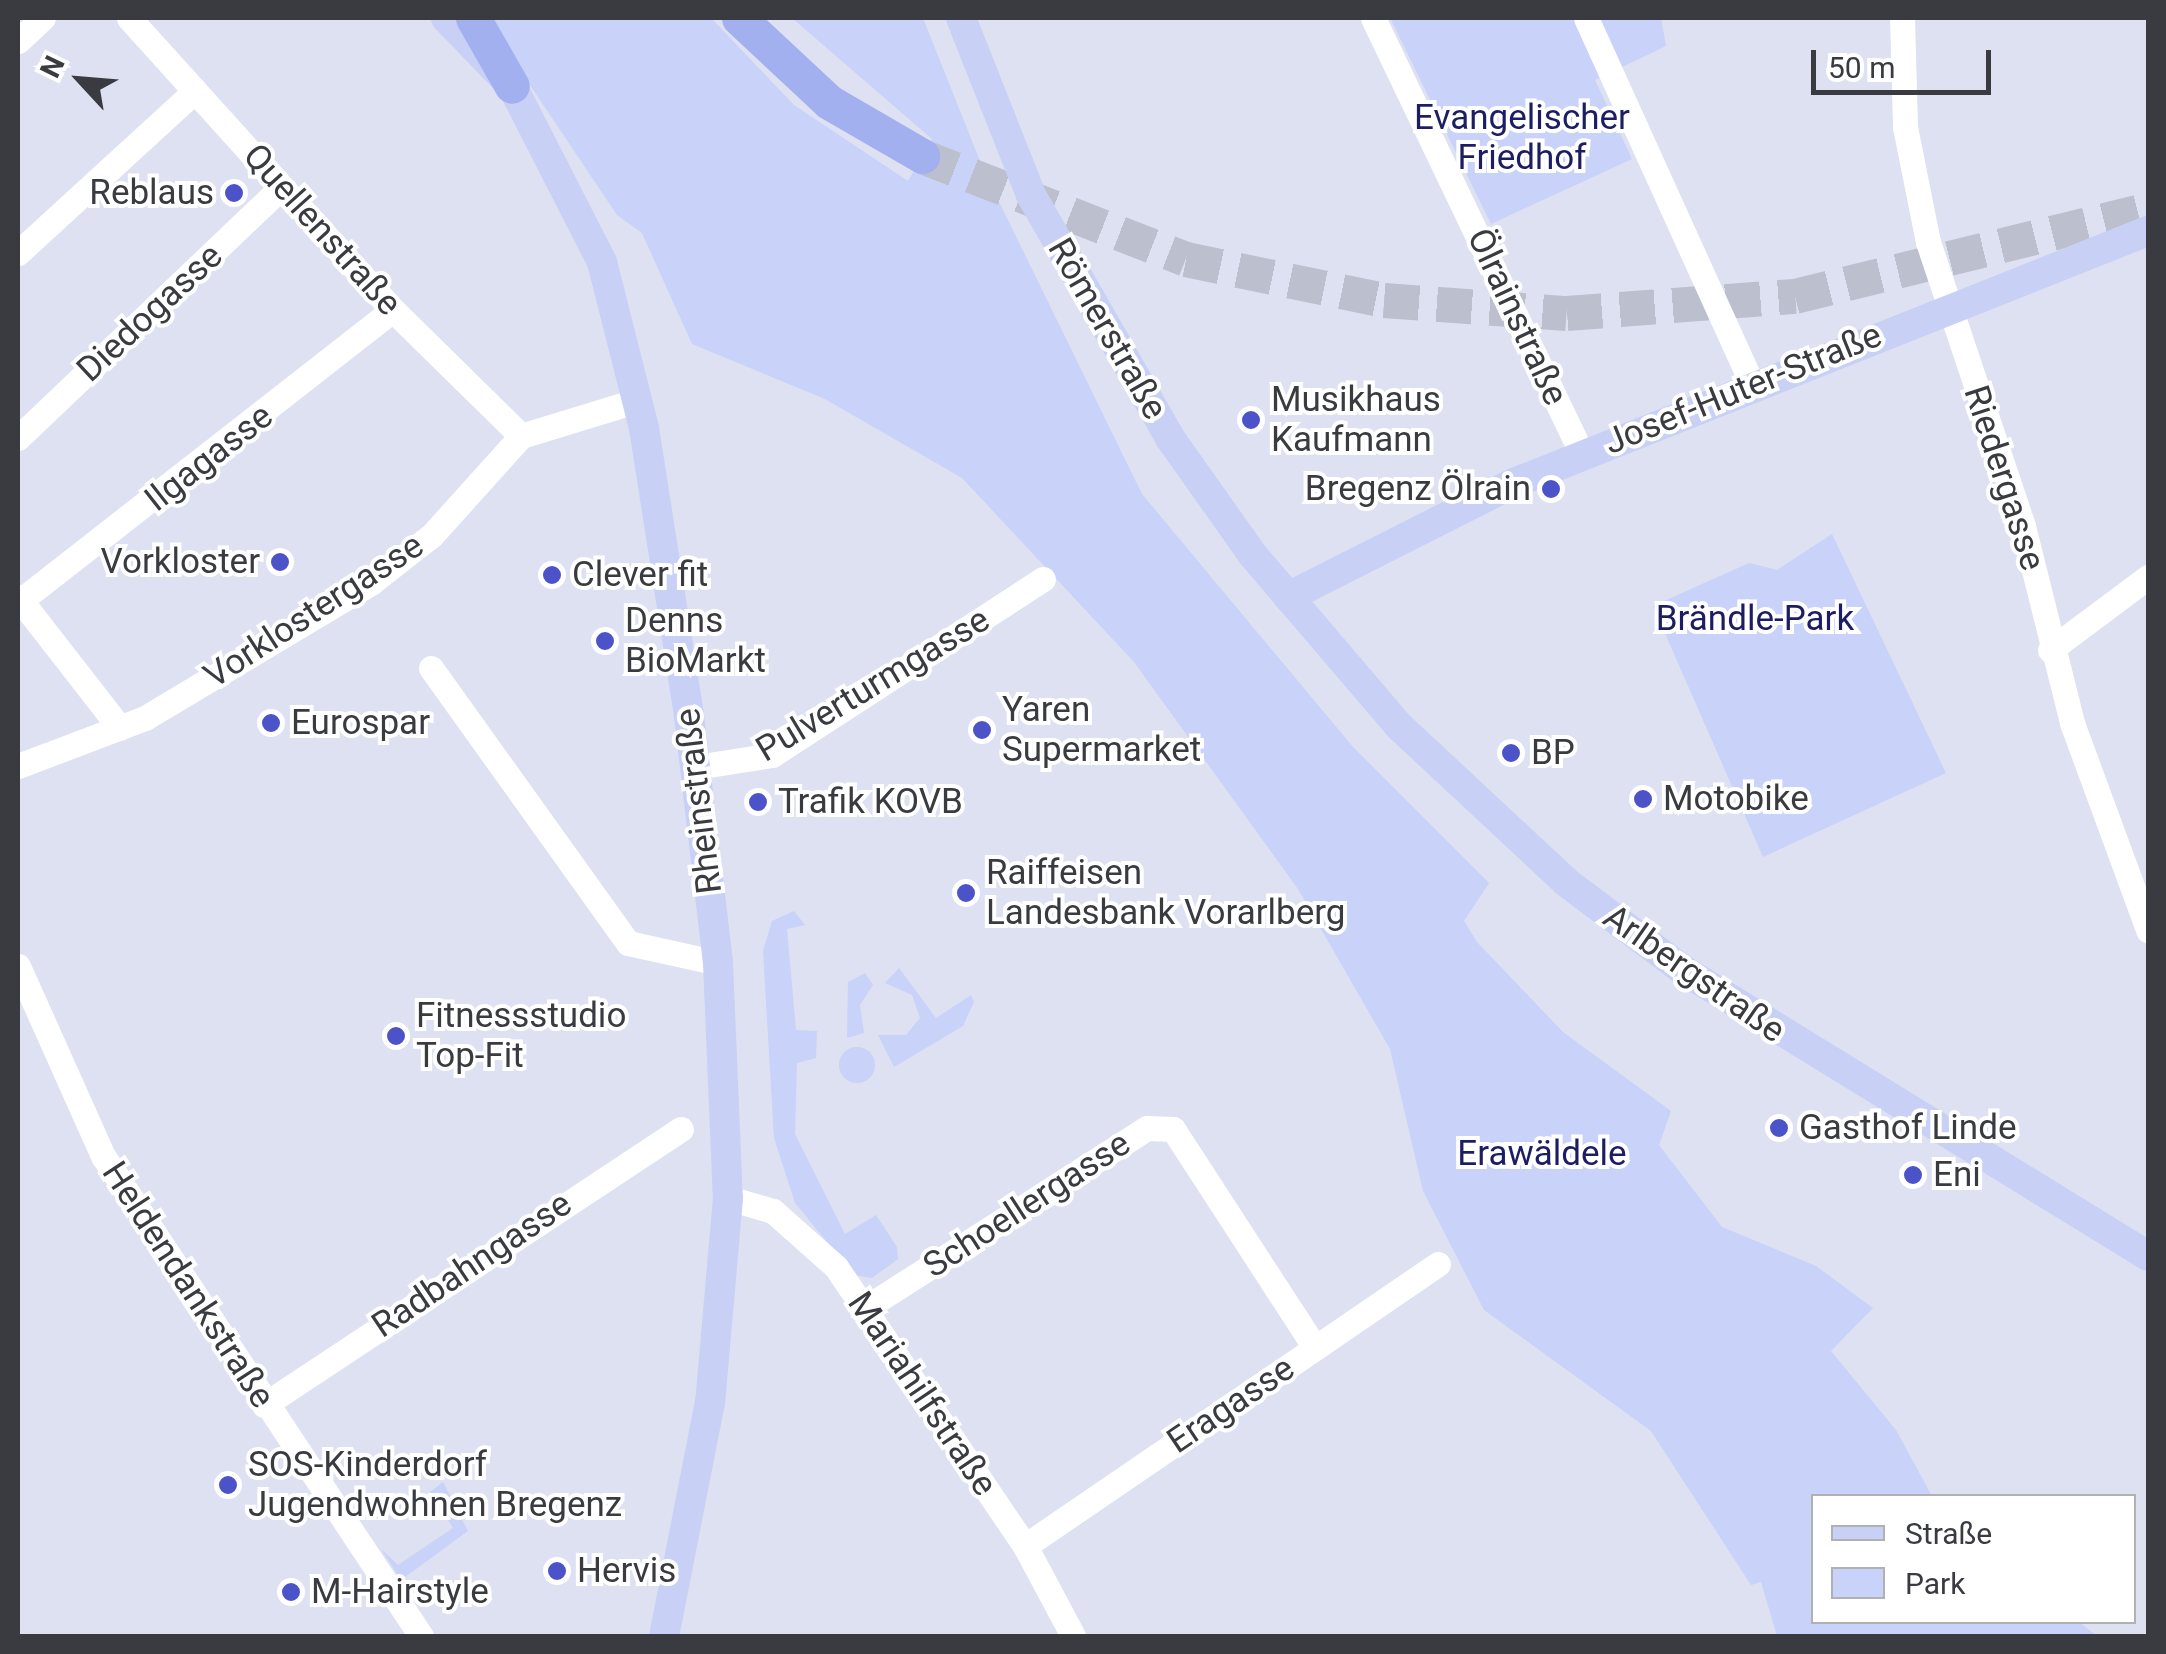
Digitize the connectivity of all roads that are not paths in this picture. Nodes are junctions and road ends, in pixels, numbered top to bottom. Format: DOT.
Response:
graph roads {
  1 [pos="43,18"];
  2 [pos="129,18"];
  3 [pos="446,18"];
  4 [pos="473,18"];
  5 [pos="739,18"];
  6 [pos="961,18"];
  7 [pos="1373,18"];
  8 [pos="1586,18"];
  9 [pos="1902,18"];
  10 [pos="18,40"];
  11 [pos="512,86"];
  12 [pos="195,91"];
  13 [pos="922,156"];
  14 [pos="282,187"];
  15 [pos="2148,231"];
  16 [pos="18,254"];
  17 [pos="1948,306"];
  18 [pos="393,310"];
  19 [pos="1752,384"];
  20 [pos="638,400"];
  21 [pos="521,436"];
  22 [pos="18,438"];
  23 [pos="1582,455"];
  24 [pos="2148,576"];
  25 [pos="1043,579"];
  26 [pos="19,599"];
  27 [pos="1295,605"];
  28 [pos="2050,650"];
  29 [pos="431,668"];
  30 [pos="120,728"];
  31 [pos="18,766"];
  32 [pos="696,767"];
  33 [pos="2148,930"];
  34 [pos="718,963"];
  35 [pos="18,966"];
  36 [pos="681,1129"];
  37 [pos="728,1198"];
  38 [pos="2148,1256"];
  39 [pos="1438,1264"];
  40 [pos="867,1307"];
  41 [pos="1315,1348"];
  42 [pos="264,1405"];
  43 [pos="1025,1546"];
  44 [pos="421,1636"];
  45 [pos="664,1636"];
  46 [pos="1073,1636"];
  1 -- 10 [label="street"];
  2 -- 12 [label="street, Quellenstraße"];
  3 -- 11 [label="main road, Rheinstraße"];
  4 -- 11 [label="highway"];
  5 -- 13 [label="highway"];
  6 -- 27 [label="main road, Römerstraße"];
  7 -- 23 [label="street, Ölrainstraße"];
  8 -- 19 [label="street"];
  9 -- 17 [label="street, Riedergasse"];
  11 -- 20 [label="main road, Rheinstraße"];
  12 -- 14 [label="street, Quellenstraße"];
  12 -- 16 [label="street"];
  14 -- 18 [label="street, Quellenstraße"];
  14 -- 22 [label="street, Diedogasse"];
  15 -- 17 [label="main road, Josef-Huter-Straße"];
  17 -- 19 [label="main road, Josef-Huter-Straße"];
  17 -- 28 [label="street, Riedergasse"];
  18 -- 21 [label="street, Quellenstraße"];
  18 -- 26 [label="street, Ilgagasse"];
  19 -- 23 [label="main road, Josef-Huter-Straße"];
  20 -- 21 [label="street"];
  20 -- 32 [label="main road, Rheinstraße"];
  21 -- 30 [label="street, Vorklostergasse"];
  23 -- 27 [label="main road, Josef-Huter-Straße"];
  24 -- 28 [label="street"];
  25 -- 32 [label="street, Pulverturmgasse"];
  26 -- 30 [label="street"];
  27 -- 38 [label="main road, Arlbergstraße"];
  28 -- 33 [label="street, Riedergasse"];
  29 -- 34 [label="street"];
  30 -- 31 [label="street, Vorklostergasse"];
  32 -- 34 [label="main road, Rheinstraße"];
  34 -- 37 [label="main road, Rheinstraße"];
  35 -- 42 [label="street, Heldendankstraße"];
  36 -- 42 [label="street, Radbahngasse"];
  37 -- 40 [label="street, Mariahilfstraße"];
  37 -- 45 [label="main road, Rheinstraße"];
  39 -- 41 [label="street, Eragasse"];
  40 -- 41 [label="street, Schoellergasse"];
  40 -- 43 [label="street, Mariahilfstraße"];
  41 -- 43 [label="street, Eragasse"];
  42 -- 44 [label="street, Heldendankstraße"];
  43 -- 46 [label="street, Mariahilfstraße"];
}
